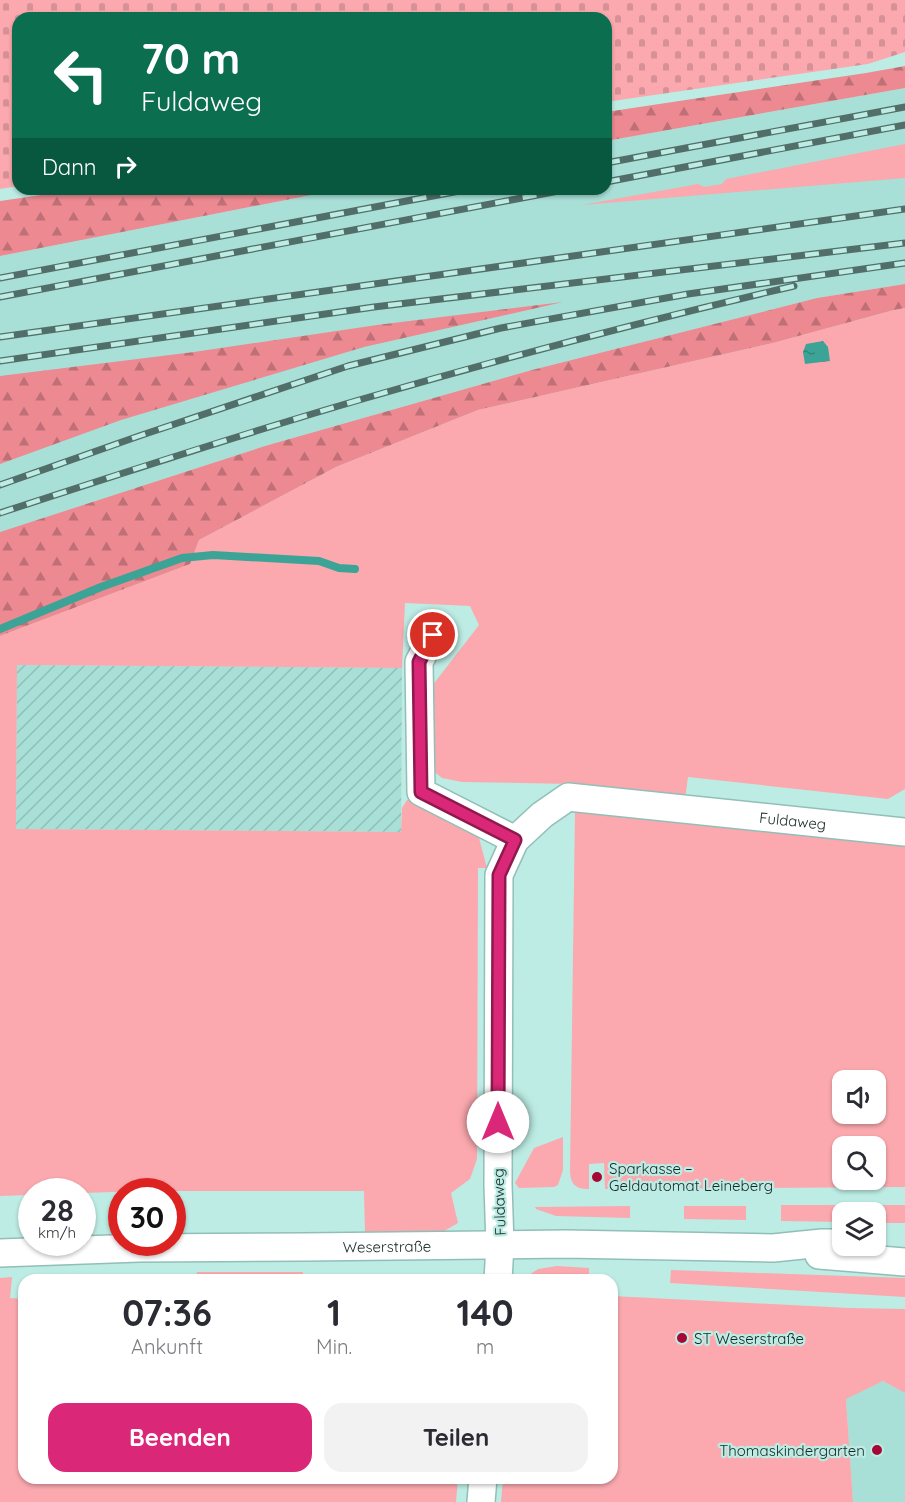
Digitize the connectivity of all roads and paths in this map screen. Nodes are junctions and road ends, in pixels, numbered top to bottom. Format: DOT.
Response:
graph roads {
  1 [pos="433,635"];
  2 [pos="905,832"];
  3 [pos="515,840"];
  4 [pos="886,1242"];
  5 [pos="905,1242"];
  6 [pos="832,1243"];
  7 [pos="501,1245"];
  8 [pos="773,1248"];
  9 [pos="0,1253"];
  10 [pos="905,1262"];
  11 [pos="499,1274"];
  12 [pos="482,1484"];
  13 [pos="481,1502"];
  1 -- 3 [label="street"];
  2 -- 3 [label="street, Fuldaweg"];
  3 -- 7 [label="street, Fuldaweg"];
  4 -- 5 [label="street"];
  6 -- 8 [label="street, Weserstraße"];
  7 -- 8 [label="street, Weserstraße"];
  7 -- 9 [label="street, Weserstraße"];
  7 -- 11 [label="street, Fuldaweg"];
  8 -- 10 [label="street, Weserstraße"];
  12 -- 13 [label="street"];
}
